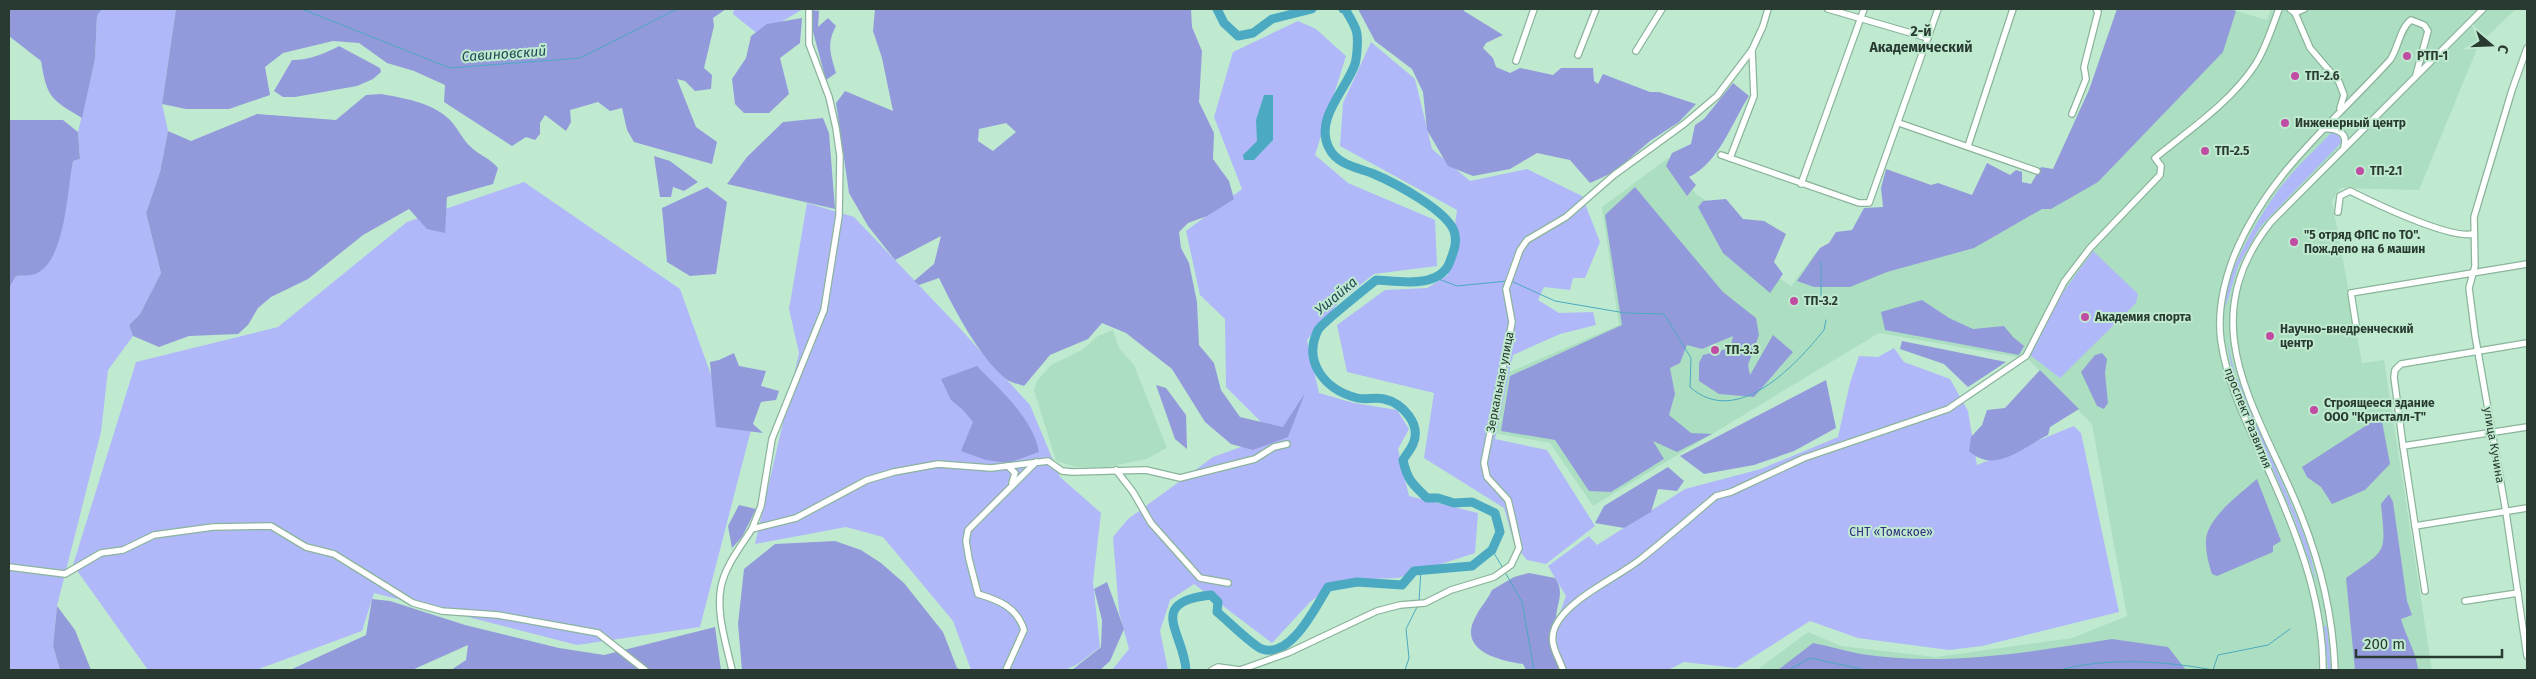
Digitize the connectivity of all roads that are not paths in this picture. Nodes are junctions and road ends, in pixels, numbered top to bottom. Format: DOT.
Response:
graph roads {
  1 [pos="810,9"];
  2 [pos="1534,9"];
  3 [pos="1596,9"];
  4 [pos="1662,9"];
  5 [pos="1768,9"];
  6 [pos="1828,9"];
  7 [pos="1864,9"];
  8 [pos="1938,9"];
  9 [pos="2013,9"];
  10 [pos="2096,9"];
  11 [pos="2279,9"];
  12 [pos="2304,9"];
  13 [pos="2483,9"];
  14 [pos="2292,11"];
  15 [pos="1861,17"];
  16 [pos="1928,38"];
  17 [pos="2527,48"];
  18 [pos="1752,50"];
  19 [pos="1636,51"];
  20 [pos="1578,56"];
  21 [pos="1516,61"];
  22 [pos="2524,65"];
  23 [pos="2416,75"];
  24 [pos="2072,114"];
  25 [pos="2337,114"];
  26 [pos="1899,124"];
  27 [pos="2322,129"];
  28 [pos="1968,146"];
  29 [pos="2343,149"];
  30 [pos="1721,155"];
  31 [pos="1730,158"];
  32 [pos="2037,171"];
  33 [pos="1801,184"];
  34 [pos="2338,212"];
  35 [pos="2473,234"];
  36 [pos="2527,264"];
  37 [pos="2474,272"];
  38 [pos="2221,308"];
  39 [pos="2232,309"];
  40 [pos="2357,331"];
  41 [pos="2232,339"];
  42 [pos="2221,340"];
  43 [pos="2527,343"];
  44 [pos="2478,353"];
  45 [pos="2527,427"];
  46 [pos="2492,431"];
  47 [pos="1287,444"];
  48 [pos="2403,446"];
  49 [pos="1037,461"];
  50 [pos="1008,466"];
  51 [pos="1116,470"];
  52 [pos="1012,484"];
  53 [pos="2527,508"];
  54 [pos="2506,512"];
  55 [pos="2415,526"];
  56 [pos="752,529"];
  57 [pos="9,567"];
  58 [pos="1228,583"];
  59 [pos="2324,584"];
  60 [pos="2312,587"];
  61 [pos="2425,591"];
  62 [pos="2518,592"];
  63 [pos="2465,601"];
  64 [pos="2330,617"];
  65 [pos="2318,619"];
  66 [pos="2527,656"];
  67 [pos="1253,669"];
  68 [pos="645,670"];
  69 [pos="732,670"];
  70 [pos="1006,670"];
  71 [pos="1212,670"];
  72 [pos="1240,670"];
  73 [pos="1563,670"];
  74 [pos="2323,670"];
  75 [pos="2335,670"];
  1 -- 56 [label="street"];
  2 -- 21 [label="street"];
  3 -- 20 [label="street"];
  4 -- 19 [label="street"];
  5 -- 18 [label="street, Зеркальная улица"];
  6 -- 15 [label="street"];
  7 -- 15 [label="street"];
  8 -- 16 [label="street"];
  9 -- 28 [label="street"];
  10 -- 24 [label="street"];
  11 -- 73 [label="street"];
  12 -- 14 [label="street"];
  13 -- 23 [label="street, проспект Развития"];
  14 -- 25 [label="street"];
  15 -- 16 [label="street"];
  15 -- 33 [label="street"];
  16 -- 26 [label="street"];
  17 -- 22 [label="street, улица Кучина"];
  18 -- 31 [label="street"];
  18 -- 67 [label="street, Зеркальная улица"];
  22 -- 35 [label="street, улица Кучина"];
  23 -- 25 [label="street, проспект Развития"];
  23 -- 29 [label="street, проспект Развития"];
  25 -- 27 [label="street, проспект Развития"];
  26 -- 28 [label="street"];
  26 -- 33 [label="street"];
  27 -- 29 [label="street"];
  27 -- 38 [label="street, проспект Развития"];
  28 -- 32 [label="street"];
  29 -- 39 [label="street, проспект Развития"];
  30 -- 31 [label="street"];
  31 -- 33 [label="street"];
  34 -- 35 [label="street"];
  35 -- 37 [label="street, улица Кучина"];
  36 -- 37 [label="street"];
  37 -- 40 [label="street"];
  37 -- 44 [label="street, улица Кучина"];
  38 -- 39 [label="street"];
  38 -- 42 [label="street, проспект Развития"];
  39 -- 41 [label="street, проспект Развития"];
  41 -- 42 [label="street"];
  41 -- 59 [label="street, проспект Развития"];
  42 -- 60 [label="street, проспект Развития"];
  43 -- 44 [label="street"];
  44 -- 46 [label="street, улица Кучина"];
  44 -- 48 [label="street"];
  45 -- 46 [label="street"];
  46 -- 48 [label="street"];
  46 -- 54 [label="street, улица Кучина"];
  47 -- 51 [label="street"];
  48 -- 55 [label="street"];
  49 -- 50 [label="street"];
  49 -- 51 [label="street"];
  49 -- 52 [label="street"];
  50 -- 52 [label="street"];
  50 -- 56 [label="street"];
  51 -- 58 [label="street"];
  52 -- 70 [label="street"];
  53 -- 54 [label="street"];
  54 -- 55 [label="street"];
  54 -- 62 [label="street, улица Кучина"];
  55 -- 61 [label="street"];
  56 -- 69 [label="street"];
  57 -- 68 [label="street"];
  59 -- 60 [label="street"];
  59 -- 64 [label="street, проспект Развития"];
  60 -- 65 [label="street, проспект Развития"];
  62 -- 63 [label="street"];
  62 -- 66 [label="street, улица Кучина"];
  64 -- 65 [label="street"];
  64 -- 75 [label="street, проспект Развития"];
  65 -- 74 [label="street, проспект Развития"];
  67 -- 72 [label="street, Зеркальная улица"];
  71 -- 72 [label="street, Зеркальная улица"];
}
